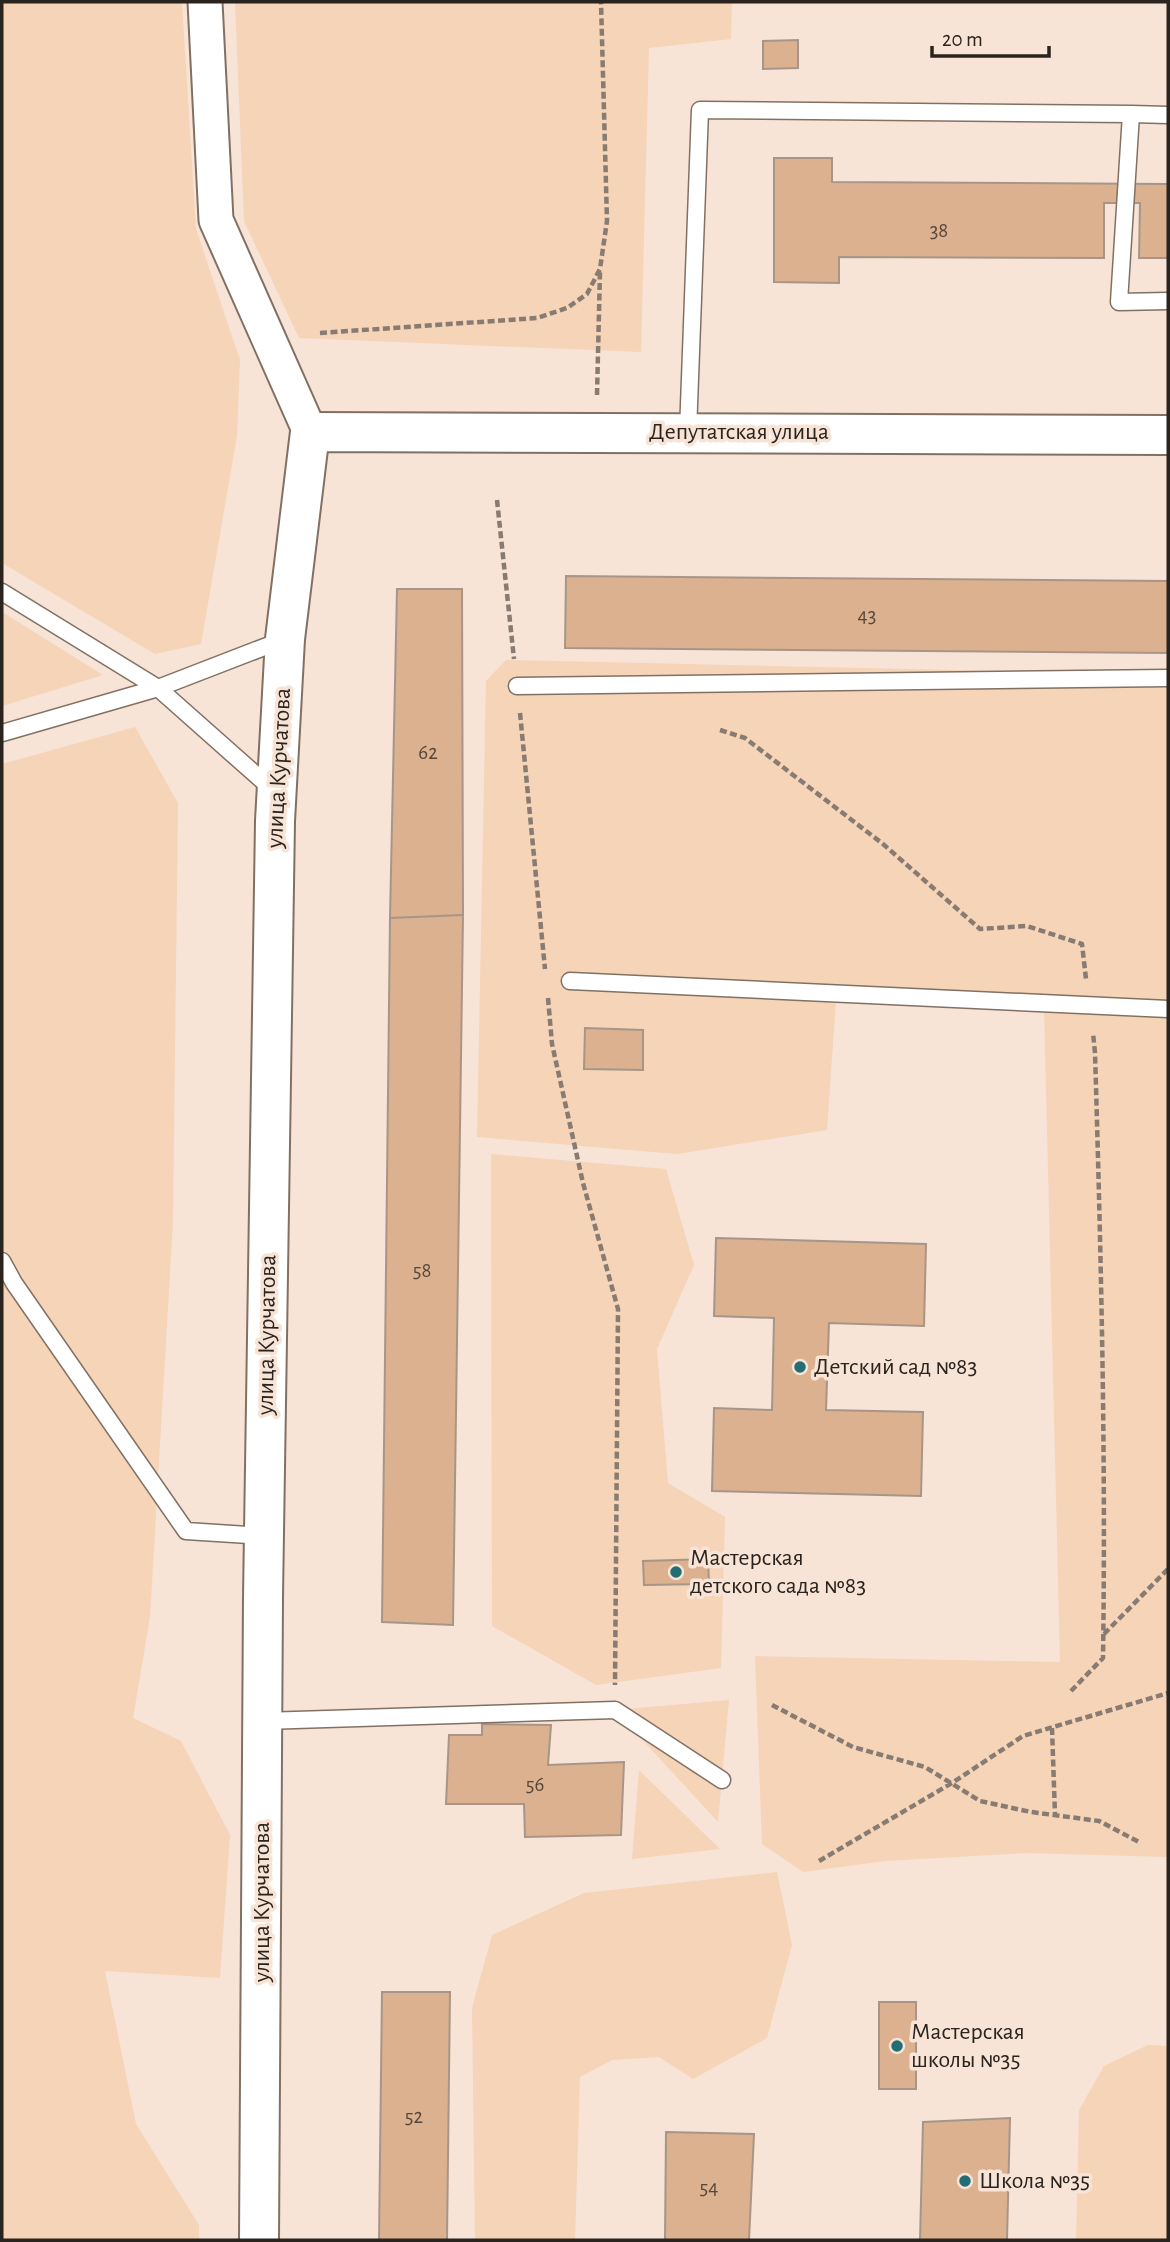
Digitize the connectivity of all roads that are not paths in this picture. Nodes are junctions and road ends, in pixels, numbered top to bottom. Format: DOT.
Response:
graph roads {
  1 [pos="205,2"];
  2 [pos="1131,114"];
  3 [pos="1168,115"];
  4 [pos="1168,302"];
  5 [pos="310,432"];
  6 [pos="688,432"];
  7 [pos="1168,435"];
  8 [pos="2,592"];
  9 [pos="285,639"];
  10 [pos="1168,678"];
  11 [pos="517,686"];
  12 [pos="158,688"];
  13 [pos="2,733"];
  14 [pos="278,794"];
  15 [pos="570,981"];
  16 [pos="1168,1009"];
  17 [pos="2,1261"];
  18 [pos="264,1536"];
  19 [pos="263,1721"];
  20 [pos="722,1780"];
  21 [pos="259,2240"];
  1 -- 5 [label="street"];
  2 -- 3 [label="lane"];
  2 -- 4 [label="lane"];
  2 -- 6 [label="lane"];
  5 -- 6 [label="street, Депутатская улица"];
  5 -- 9 [label="street, улица Курчатова"];
  6 -- 7 [label="street, Депутатская улица"];
  8 -- 12 [label="lane"];
  9 -- 12 [label="lane"];
  9 -- 14 [label="street, улица Курчатова"];
  10 -- 11 [label="lane"];
  12 -- 13 [label="lane"];
  12 -- 14 [label="lane"];
  14 -- 18 [label="street, улица Курчатова"];
  15 -- 16 [label="lane"];
  17 -- 18 [label="lane"];
  18 -- 19 [label="street, улица Курчатова"];
  19 -- 20 [label="lane"];
  19 -- 21 [label="street, улица Курчатова"];
}
